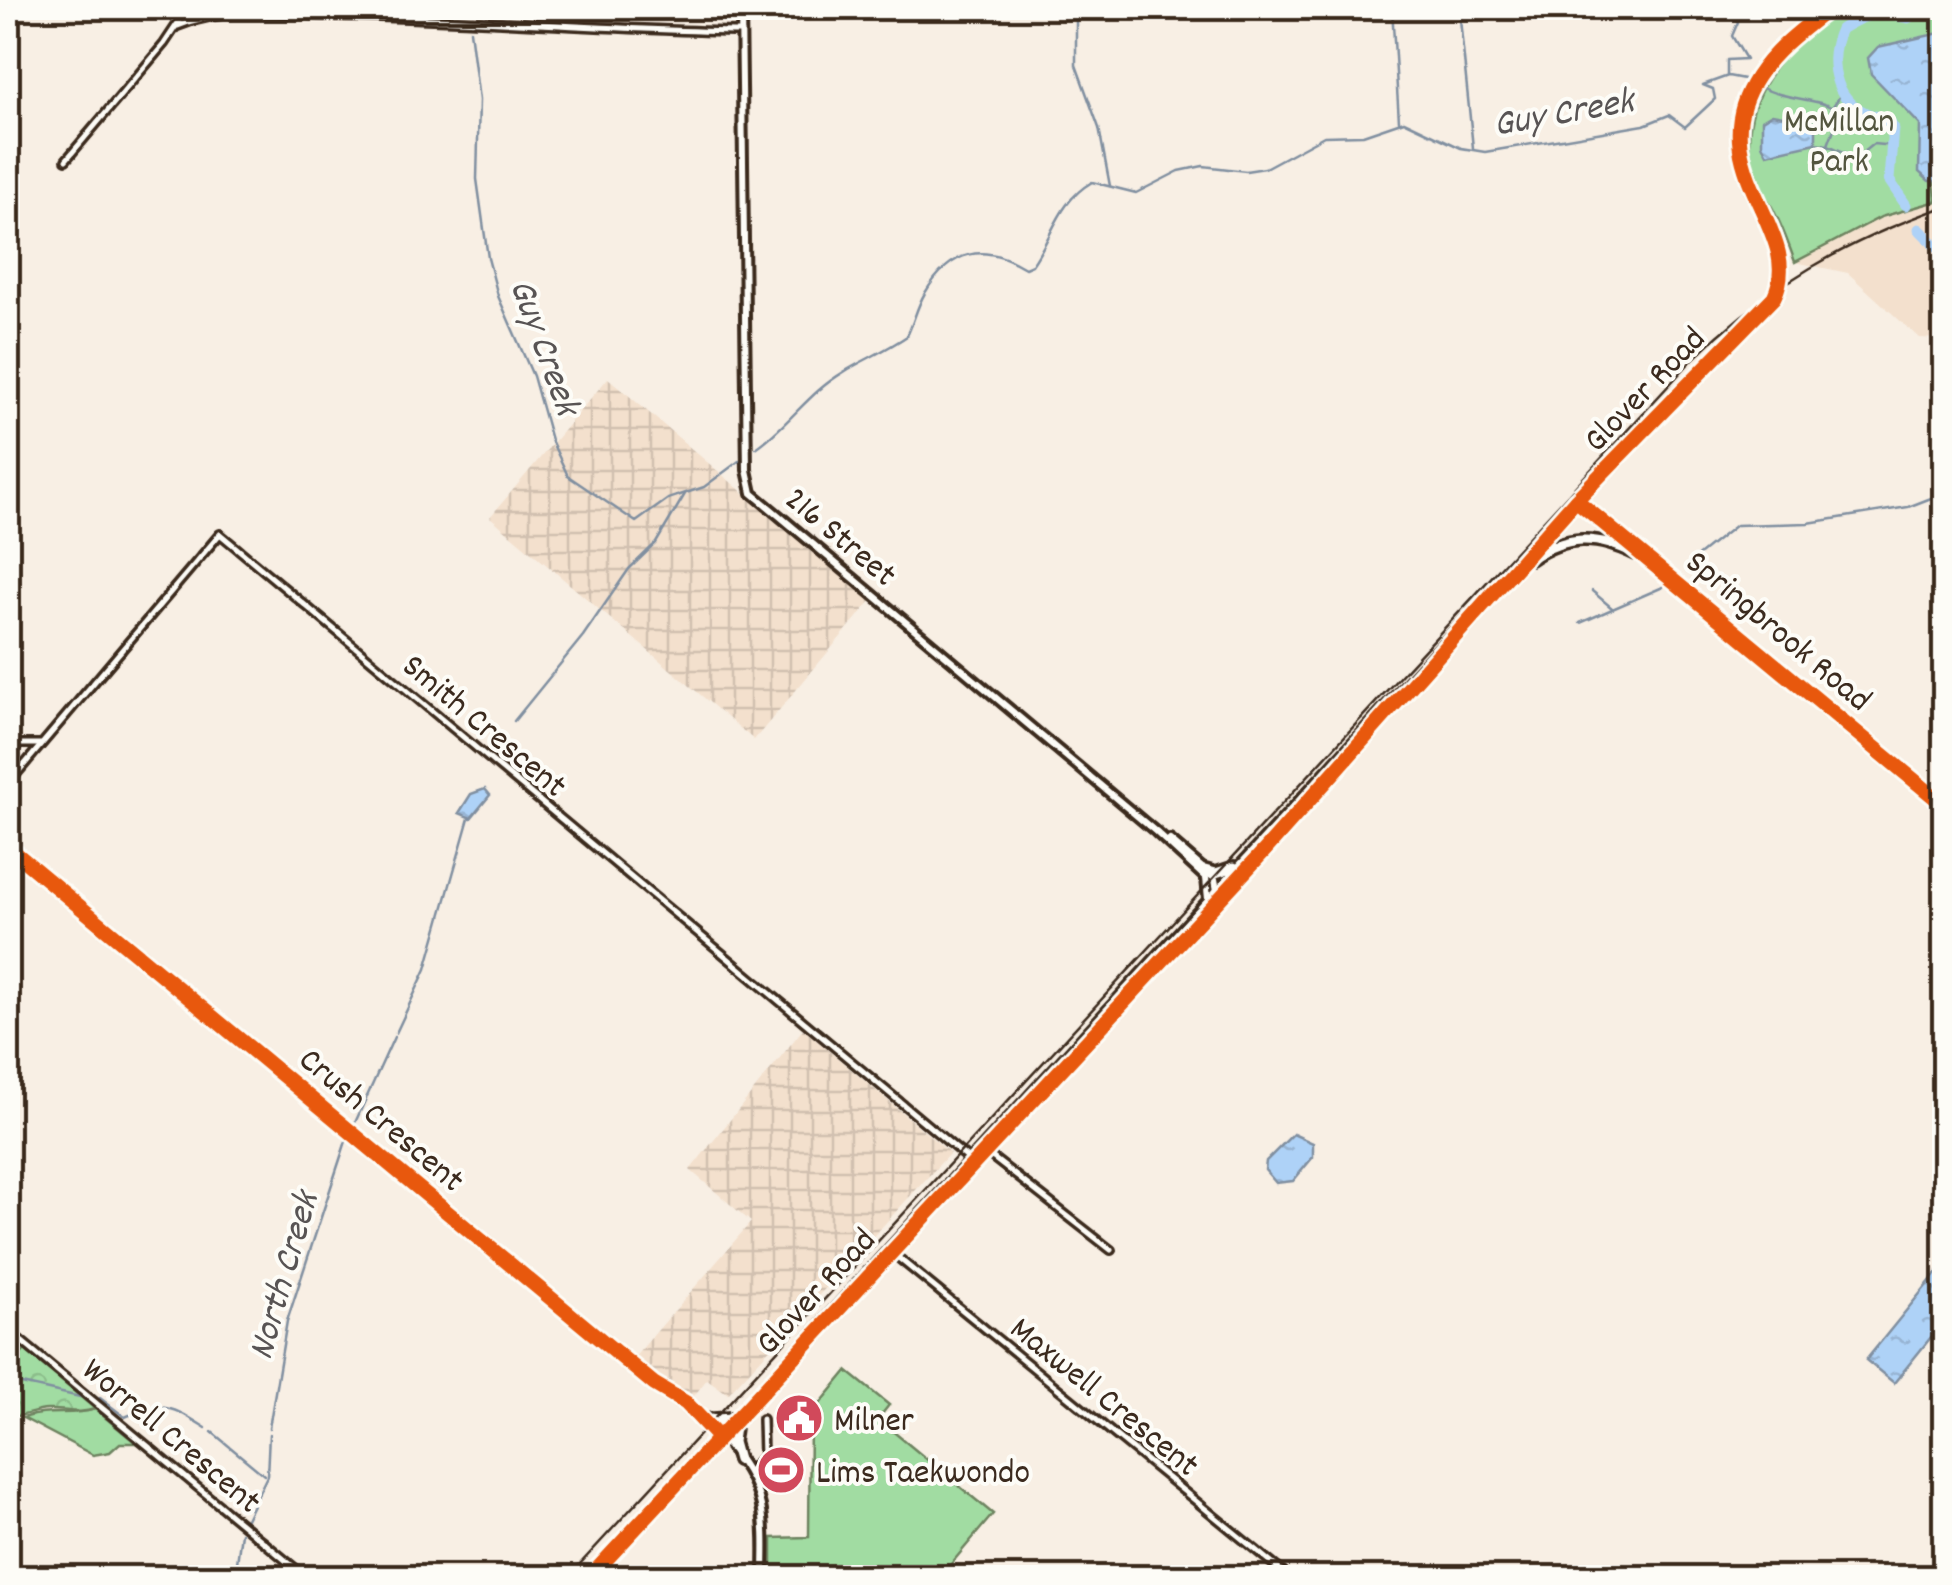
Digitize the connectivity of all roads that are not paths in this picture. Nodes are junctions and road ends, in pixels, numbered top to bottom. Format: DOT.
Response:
graph roads {
  1 [pos="188,8"];
  2 [pos="216,8"];
  3 [pos="741,8"];
  4 [pos="1830,8"];
  5 [pos="223,14"];
  6 [pos="178,26"];
  7 [pos="742,32"];
  8 [pos="66,160"];
  9 [pos="1576,500"];
  10 [pos="1656,565"];
  11 [pos="1519,566"];
  12 [pos="8,744"];
  13 [pos="40,744"];
  14 [pos="1332,769"];
  15 [pos="8,784"];
  16 [pos="1944,805"];
  17 [pos="1156,832"];
  18 [pos="8,846"];
  19 [pos="1255,849"];
  20 [pos="1205,870"];
  21 [pos="1214,897"];
  22 [pos="983,1150"];
  23 [pos="972,1162"];
  24 [pos="1111,1250"];
  25 [pos="890,1251"];
  26 [pos="8,1330"];
  27 [pos="738,1414"];
  28 [pos="762,1419"];
  29 [pos="703,1420"];
  30 [pos="718,1437"];
  31 [pos="738,1460"];
  32 [pos="748,1472"];
  33 [pos="307,1578"];
  34 [pos="589,1578"];
  35 [pos="764,1578"];
  36 [pos="1290,1578"];
  1 -- 6 [label="street"];
  2 -- 5 [label="street"];
  3 -- 7 [label="main road, 216 Street"];
  4 -- 9 [label="main road, Glover Road"];
  5 -- 6 [label="street"];
  5 -- 7 [label="street"];
  6 -- 8 [label="street"];
  7 -- 17 [label="main road, 216 Street"];
  9 -- 10 [label="highway, Springbrook Road"];
  9 -- 11 [label="highway, Glover Road"];
  10 -- 11 [label="highway"];
  10 -- 16 [label="highway, Springbrook Road"];
  11 -- 14 [label="highway, Glover Road"];
  12 -- 13 [label="street"];
  13 -- 15 [label="street, Smith Crescent"];
  13 -- 23 [label="street, Smith Crescent"];
  14 -- 19 [label="highway, Glover Road"];
  14 -- 21 [label="highway, Glover Road"];
  17 -- 20 [label="main road"];
  17 -- 21 [label="main road, 216 Street"];
  18 -- 29 [label="main road, Crush Crescent"];
  19 -- 20 [label="highway"];
  19 -- 21 [label="highway, Glover Road"];
  20 -- 21 [label="main road"];
  21 -- 22 [label="highway, Glover Road"];
  22 -- 23 [label="highway, Glover Road"];
  22 -- 24 [label="street"];
  23 -- 25 [label="highway, Glover Road"];
  25 -- 27 [label="highway, Glover Road"];
  25 -- 36 [label="street, Maxwell Crescent"];
  26 -- 33 [label="street, Worrell Crescent"];
  27 -- 29 [label="highway"];
  27 -- 30 [label="highway, Glover Road"];
  27 -- 31 [label="highway"];
  28 -- 32 [label="street"];
  29 -- 30 [label="main road, Crush Crescent"];
  30 -- 31 [label="main road"];
  30 -- 34 [label="highway, Glover Road"];
  31 -- 32 [label="main road"];
  32 -- 35 [label="main road"];
}
